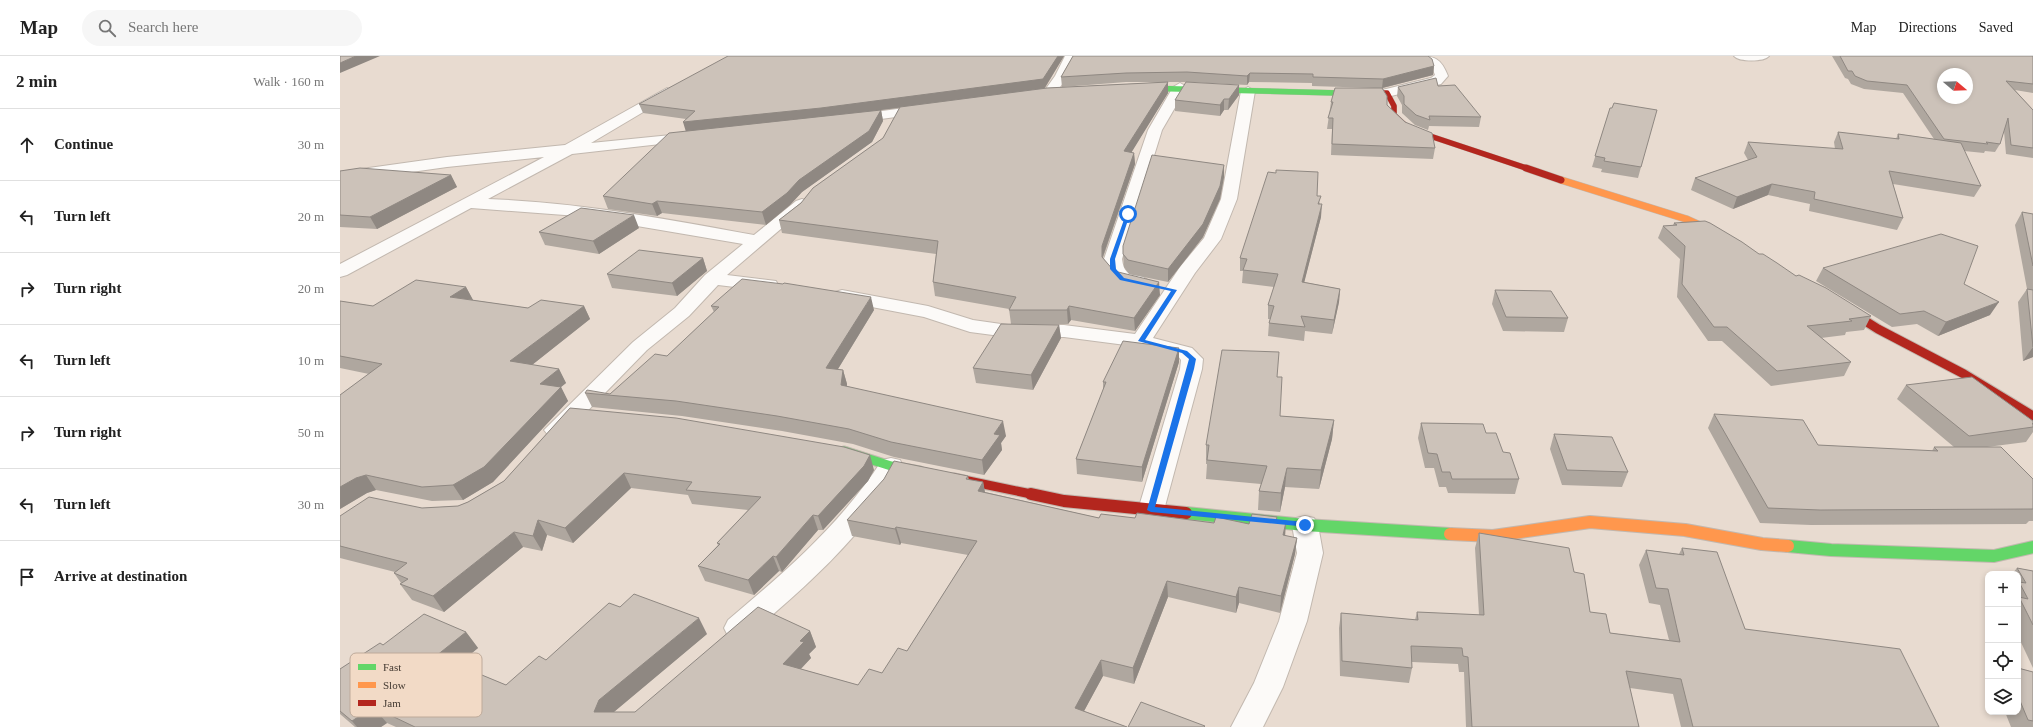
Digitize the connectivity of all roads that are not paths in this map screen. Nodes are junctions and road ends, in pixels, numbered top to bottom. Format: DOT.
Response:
graph roads {
  1 [pos="1071,56"];
  2 [pos="1422,56"];
  3 [pos="1740,56"];
  4 [pos="1763,56"];
  5 [pos="682,83"];
  6 [pos="1180,87"];
  7 [pos="1126,88"];
  8 [pos="1248,91"];
  9 [pos="1064,92"];
  10 [pos="1387,93"];
  11 [pos="1049,94"];
  12 [pos="1011,98"];
  13 [pos="942,107"];
  14 [pos="896,113"];
  15 [pos="838,121"];
  16 [pos="708,135"];
  17 [pos="884,135"];
  18 [pos="568,150"];
  19 [pos="340,177"];
  20 [pos="814,192"];
  21 [pos="466,203"];
  22 [pos="1730,240"];
  23 [pos="758,241"];
  24 [pos="340,271"];
  25 [pos="712,279"];
  26 [pos="785,287"];
  27 [pos="1175,290"];
  28 [pos="822,293"];
  29 [pos="1834,300"];
  30 [pos="1141,341"];
  31 [pos="2033,416"];
  32 [pos="544,443"];
  33 [pos="832,449"];
  34 [pos="891,466"];
  35 [pos="929,473"];
  36 [pos="944,476"];
  37 [pos="1151,510"];
  38 [pos="1305,525"];
  39 [pos="2033,547"];
  40 [pos="718,645"];
  41 [pos="1247,727"];
  1 -- 11 [label="street"];
  2 -- 10 [label="street"];
  3 -- 4 [label="street"];
  5 -- 18 [label="street"];
  6 -- 7 [label="street"];
  6 -- 8 [label="street"];
  6 -- 27 [label="street"];
  8 -- 10 [label="street"];
  8 -- 27 [label="street"];
  9 -- 11 [label="street"];
  10 -- 22 [label="street"];
  11 -- 12 [label="street"];
  13 -- 14 [label="street"];
  14 -- 15 [label="street"];
  14 -- 17 [label="street"];
  16 -- 18 [label="street"];
  18 -- 19 [label="street"];
  18 -- 21 [label="street"];
  20 -- 23 [label="street"];
  21 -- 23 [label="street"];
  21 -- 24 [label="street"];
  23 -- 25 [label="street"];
  25 -- 26 [label="street"];
  25 -- 32 [label="street"];
  27 -- 30 [label="street"];
  28 -- 30 [label="street"];
  29 -- 31 [label="street"];
  30 -- 37 [label="street"];
  33 -- 34 [label="street"];
  34 -- 35 [label="street"];
  34 -- 40 [label="street"];
  36 -- 37 [label="street"];
  37 -- 38 [label="street"];
  38 -- 39 [label="street"];
  38 -- 41 [label="street"];
}
